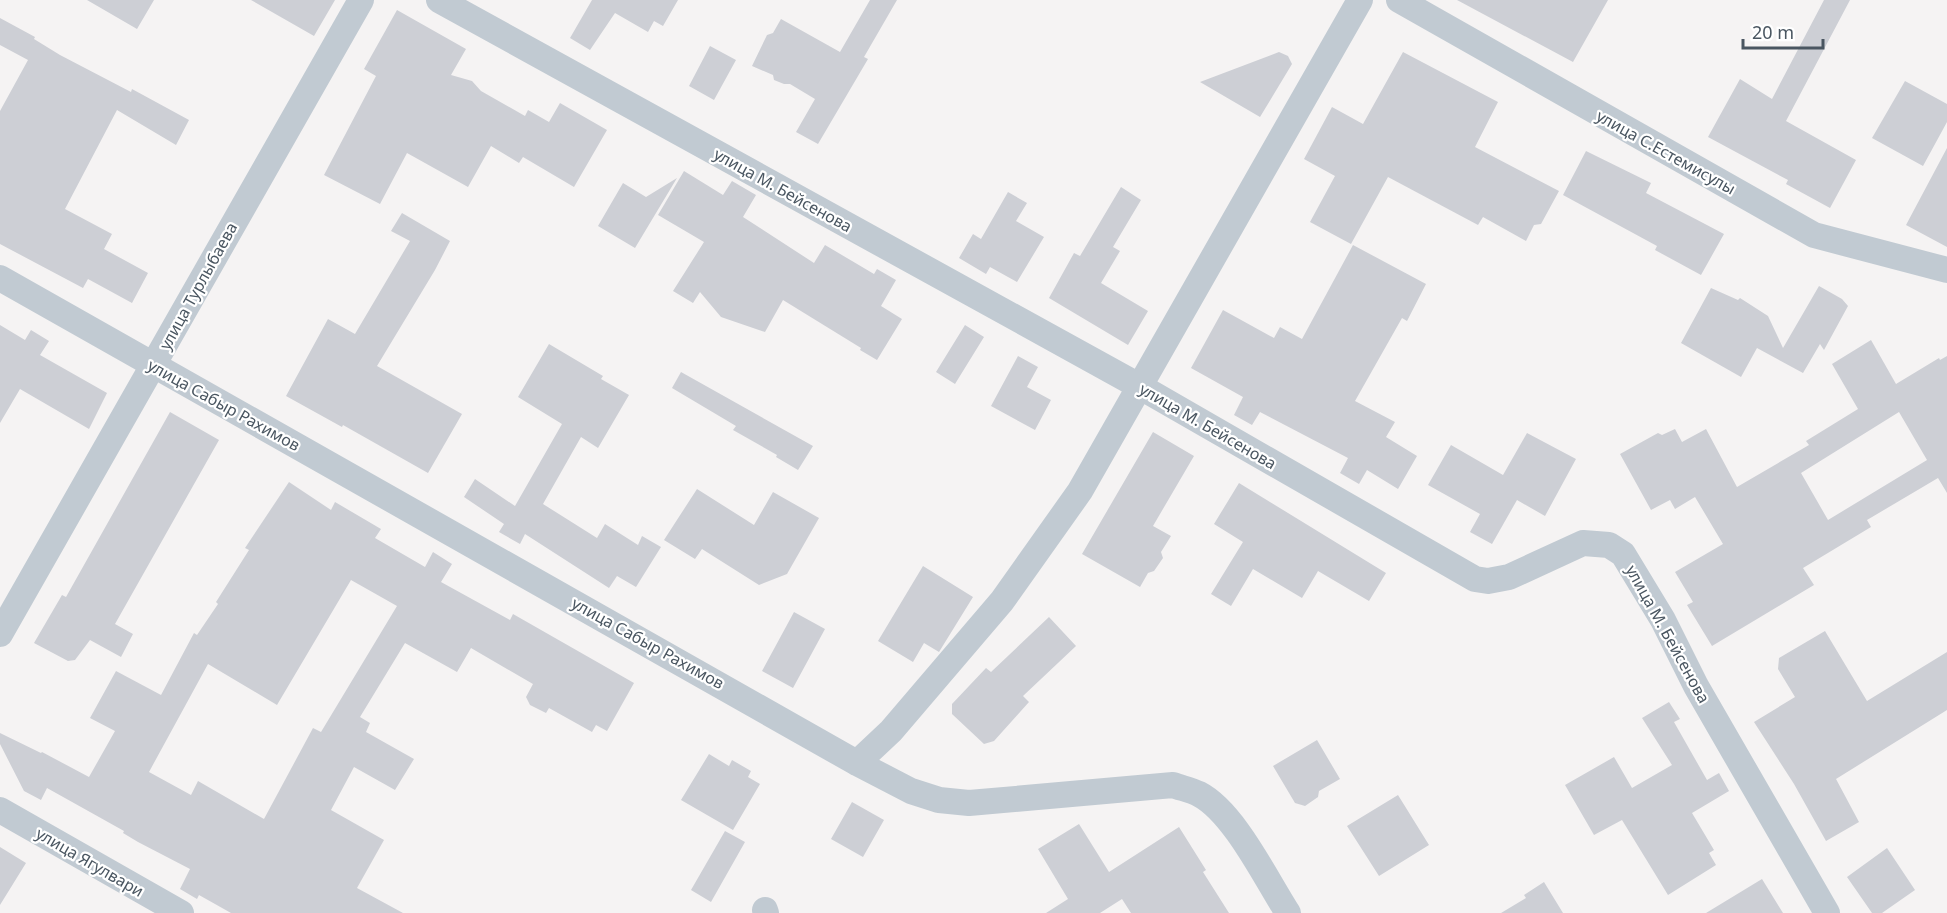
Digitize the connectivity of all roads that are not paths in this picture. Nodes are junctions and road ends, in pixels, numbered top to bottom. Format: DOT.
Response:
graph roads {
  1 [pos="361,0"];
  2 [pos="439,0"];
  3 [pos="1360,0"];
  4 [pos="1399,0"];
  5 [pos="1947,270"];
  6 [pos="0,278"];
  7 [pos="154,365"];
  8 [pos="1140,386"];
  9 [pos="0,634"];
  10 [pos="857,763"];
  11 [pos="0,810"];
  12 [pos="180,913"];
  13 [pos="1288,913"];
  14 [pos="1827,913"];
  1 -- 7 [label="street, улица Турлыбаева"];
  2 -- 8 [label="street, улица М. Бейсенова"];
  3 -- 8 [label="street"];
  4 -- 5 [label="street, улица С.Естемисулы"];
  6 -- 7 [label="street, улица Сабыр Рахимов"];
  7 -- 9 [label="street, улица Турлыбаева"];
  7 -- 10 [label="street, улица Сабыр Рахимов"];
  8 -- 10 [label="street"];
  8 -- 14 [label="street, улица М. Бейсенова"];
  10 -- 13 [label="street, улица Сабыр Рахимов"];
  11 -- 12 [label="street, улица Ягулвари"];
}
